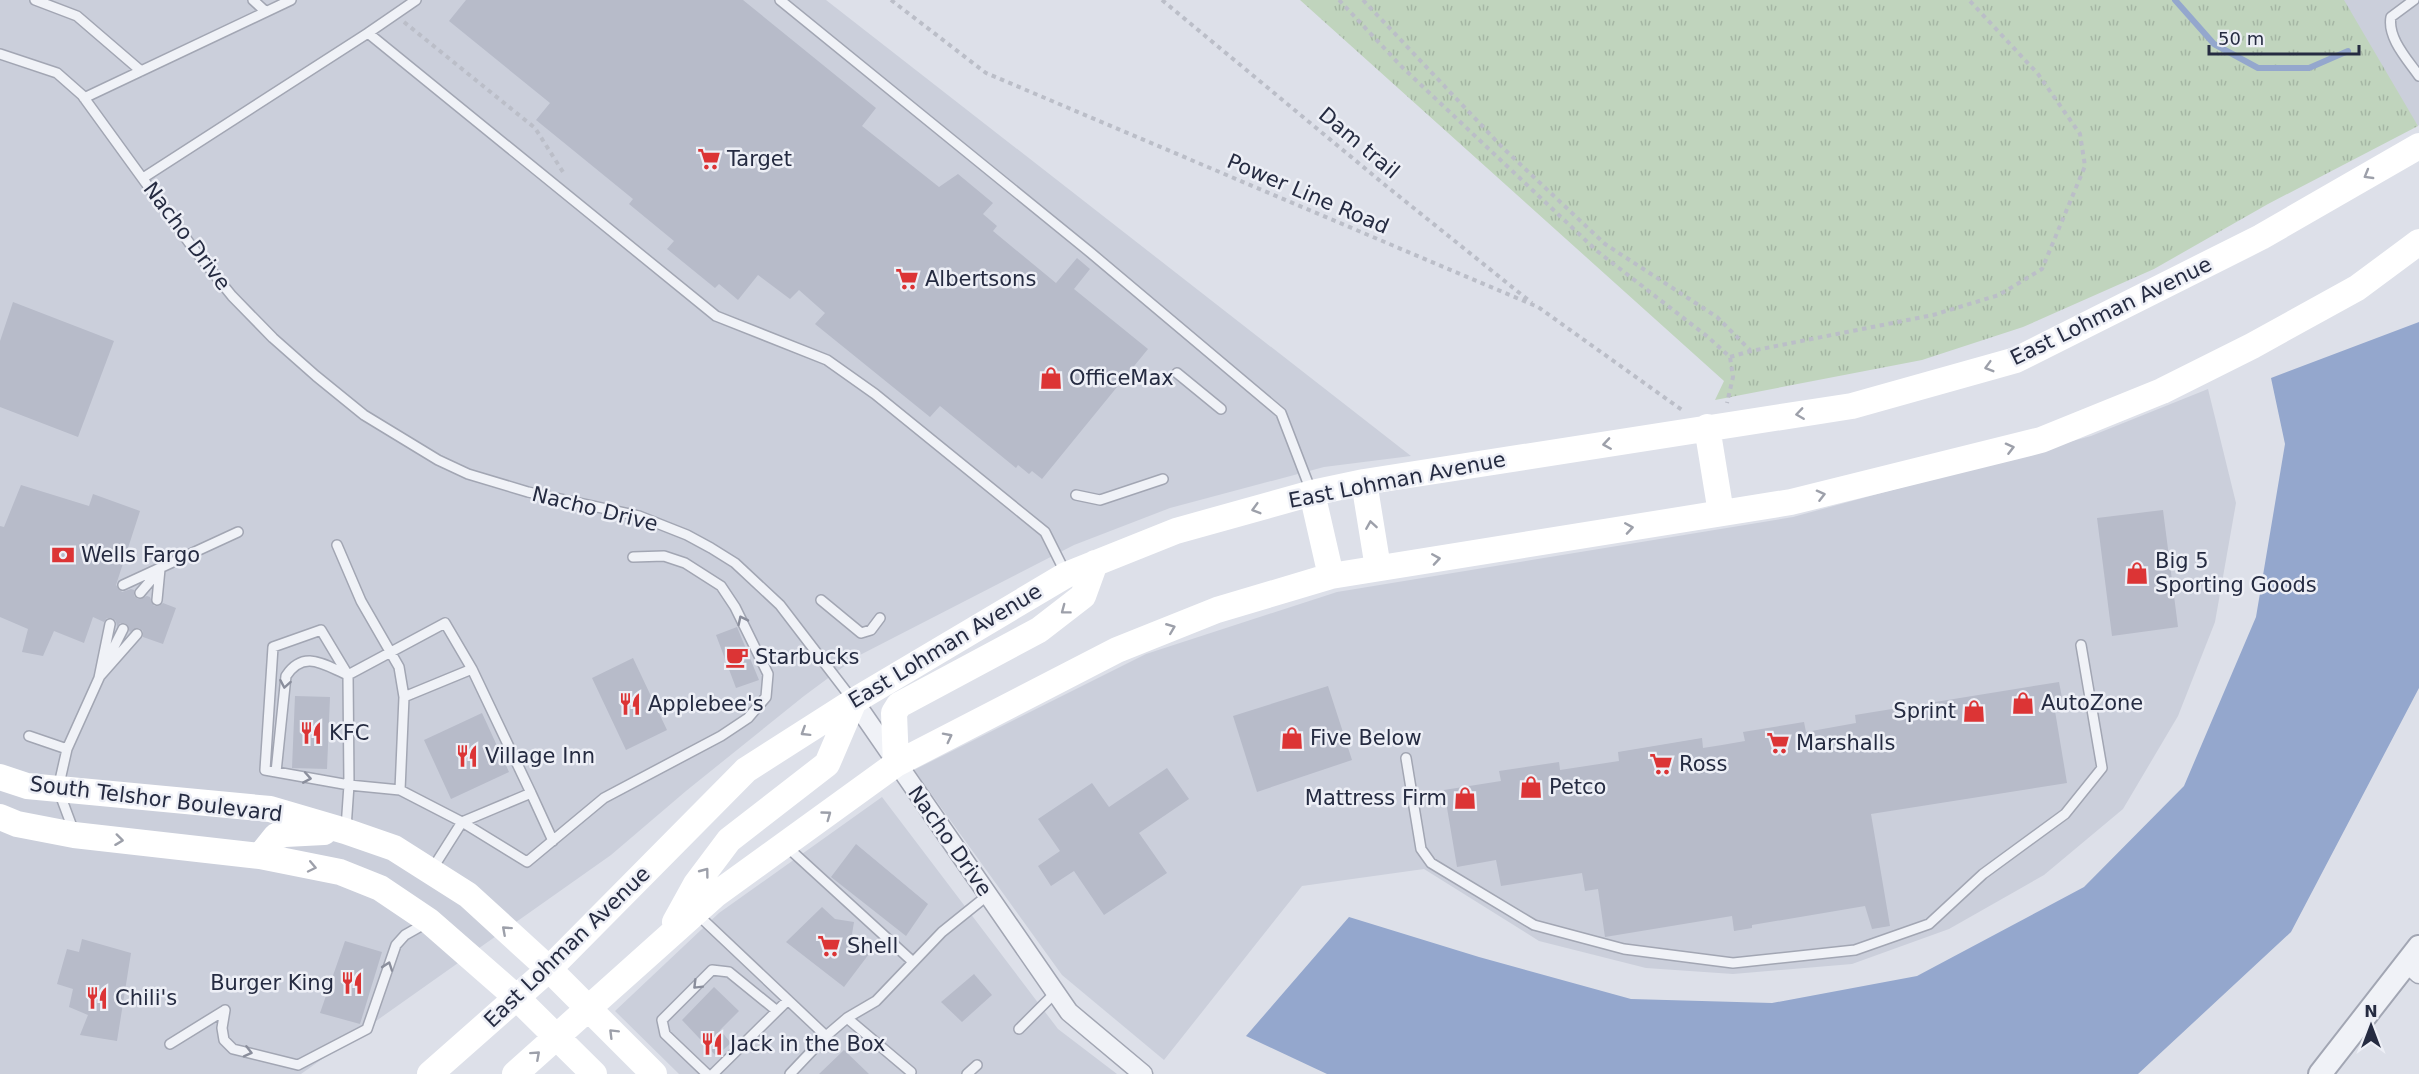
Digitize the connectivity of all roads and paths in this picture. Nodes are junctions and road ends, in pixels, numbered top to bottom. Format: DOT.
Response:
graph roads {
  1 [pos="35,0"];
  2 [pos="253,0"];
  3 [pos="291,0"];
  4 [pos="416,0"];
  5 [pos="780,0"];
  6 [pos="891,0"];
  7 [pos="1162,0"];
  8 [pos="1339,0"];
  9 [pos="1363,0"];
  10 [pos="1970,0"];
  11 [pos="2414,0"];
  12 [pos="265,11"];
  13 [pos="394,15"];
  14 [pos="368,33"];
  15 [pos="0,54"];
  16 [pos="2416,65"];
  17 [pos="141,71"];
  18 [pos="2419,76"];
  19 [pos="84,98"];
  20 [pos="2419,146"];
  21 [pos="566,177"];
  22 [pos="143,178"];
  23 [pos="2418,242"];
  24 [pos="1538,307"];
  25 [pos="1751,351"];
  26 [pos="1730,357"];
  27 [pos="1176,373"];
  28 [pos="1221,409"];
  29 [pos="1707,428"];
  30 [pos="1163,479"];
  31 [pos="1364,482"];
  32 [pos="1312,493"];
  33 [pos="1076,495"];
  34 [pos="1721,513"];
  35 [pos="238,532"];
  36 [pos="337,545"];
  37 [pos="633,557"];
  38 [pos="1095,563"];
  39 [pos="1378,568"];
  40 [pos="160,569"];
  41 [pos="1066,574"];
  42 [pos="1331,576"];
  43 [pos="123,585"];
  44 [pos="140,593"];
  45 [pos="158,600"];
  46 [pos="821,600"];
  47 [pos="880,618"];
  48 [pos="110,624"];
  49 [pos="123,629"];
  50 [pos="137,634"];
  51 [pos="2080,645"];
  52 [pos="390,653"];
  53 [pos="472,669"];
  54 [pos="348,675"];
  55 [pos="99,678"];
  56 [pos="404,698"];
  57 [pos="854,701"];
  58 [pos="29,735"];
  59 [pos="67,749"];
  60 [pos="1406,758"];
  61 [pos="896,764"];
  62 [pos="276,772"];
  63 [pos="0,777"];
  64 [pos="349,785"];
  65 [pos="58,789"];
  66 [pos="400,789"];
  67 [pos="531,794"];
  68 [pos="0,817"];
  69 [pos="462,822"];
  70 [pos="345,831"];
  71 [pos="75,835"];
  72 [pos="553,841"];
  73 [pos="785,845"];
  74 [pos="260,856"];
  75 [pos="431,871"];
  76 [pos="987,895"];
  77 [pos="696,912"];
  78 [pos="429,921"];
  79 [pos="665,940"];
  80 [pos="912,961"];
  81 [pos="2415,962"];
  82 [pos="549,969"];
  83 [pos="1055,993"];
  84 [pos="517,998"];
  85 [pos="788,1000"];
  86 [pos="588,1008"];
  87 [pos="777,1011"];
  88 [pos="847,1018"];
  89 [pos="1019,1029"];
  90 [pos="826,1036"];
  91 [pos="557,1037"];
  92 [pos="170,1044"];
  93 [pos="976,1065"];
  94 [pos="911,1072"];
  95 [pos="430,1074"];
  96 [pos="515,1074"];
  97 [pos="594,1074"];
  98 [pos="654,1074"];
  99 [pos="707,1074"];
  100 [pos="713,1074"];
  101 [pos="790,1074"];
  102 [pos="968,1074"];
  103 [pos="1142,1074"];
  104 [pos="2320,1074"];
  1 -- 17 [label="lane"];
  2 -- 12 [label="lane"];
  3 -- 12 [label="lane"];
  4 -- 13 [label="lane"];
  5 -- 32 [label="lane"];
  6 -- 24 [label="path, Power Line Road"];
  7 -- 24 [label="path, Dam trail"];
  8 -- 26 [label="path"];
  9 -- 25 [label="path"];
  10 -- 25 [label="path"];
  11 -- 16 [label="lane"];
  12 -- 17 [label="lane"];
  13 -- 14 [label="lane"];
  13 -- 21 [label="path"];
  14 -- 22 [label="lane"];
  14 -- 41 [label="lane"];
  15 -- 19 [label="lane, Nacho Drive"];
  16 -- 18 [label="lane"];
  17 -- 19 [label="lane"];
  19 -- 22 [label="lane, Nacho Drive"];
  20 -- 29 [label="main road, East Lohman Avenue, one-way"];
  22 -- 57 [label="lane, Nacho Drive"];
  34 -- 23 [label="main road, one-way"];
  24 -- 29 [label="path, Power Line Road"];
  25 -- 26 [label="path"];
  26 -- 29 [label="path"];
  27 -- 28 [label="lane"];
  29 -- 31 [label="main road, East Lohman Avenue, one-way"];
  29 -- 34 [label="main road"];
  30 -- 33 [label="lane"];
  31 -- 32 [label="main road, East Lohman Avenue"];
  39 -- 31 [label="main road, one-way"];
  32 -- 38 [label="main road, East Lohman Avenue, one-way"];
  32 -- 42 [label="main road"];
  39 -- 34 [label="main road, one-way"];
  35 -- 40 [label="lane"];
  36 -- 52 [label="lane"];
  72 -- 37 [label="lane, one-way"];
  38 -- 41 [label="main road, East Lohman Avenue"];
  38 -- 61 [label="main road, one-way"];
  39 -- 42 [label="main road"];
  40 -- 43 [label="lane"];
  40 -- 44 [label="lane"];
  40 -- 45 [label="lane"];
  41 -- 57 [label="main road, East Lohman Avenue"];
  61 -- 42 [label="main road, one-way"];
  46 -- 47 [label="lane"];
  48 -- 55 [label="lane"];
  49 -- 55 [label="lane"];
  50 -- 55 [label="lane"];
  51 -- 60 [label="lane"];
  52 -- 53 [label="lane"];
  52 -- 54 [label="lane"];
  52 -- 56 [label="lane"];
  53 -- 56 [label="lane"];
  53 -- 67 [label="lane"];
  54 -- 62 [label="lane, one-way"];
  54 -- 62 [label="lane"];
  54 -- 64 [label="lane"];
  55 -- 59 [label="lane"];
  56 -- 66 [label="lane"];
  57 -- 61 [label="street, Nacho Drive"];
  79 -- 57 [label="main road, one-way"];
  57 -- 82 [label="main road, East Lohman Avenue, one-way"];
  58 -- 59 [label="lane"];
  59 -- 65 [label="lane"];
  73 -- 61 [label="main road, one-way"];
  61 -- 76 [label="street, Nacho Drive"];
  62 -- 64 [label="lane, one-way"];
  63 -- 65 [label="main road, South Telshor Boulevard"];
  64 -- 66 [label="lane"];
  64 -- 70 [label="lane"];
  65 -- 70 [label="main road, South Telshor Boulevard"];
  65 -- 71 [label="lane"];
  66 -- 69 [label="lane"];
  67 -- 69 [label="lane"];
  67 -- 72 [label="lane"];
  68 -- 71 [label="main road, South Telshor Boulevard"];
  69 -- 72 [label="lane"];
  69 -- 75 [label="lane"];
  70 -- 74 [label="main road"];
  70 -- 75 [label="main road, South Telshor Boulevard"];
  71 -- 74 [label="main road, South Telshor Boulevard, one-way"];
  73 -- 77 [label="main road"];
  73 -- 80 [label="lane"];
  74 -- 78 [label="main road, South Telshor Boulevard, one-way"];
  82 -- 75 [label="main road, South Telshor Boulevard, one-way"];
  76 -- 80 [label="lane"];
  76 -- 83 [label="street, Nacho Drive"];
  77 -- 79 [label="main road"];
  77 -- 85 [label="lane"];
  78 -- 84 [label="main road, South Telshor Boulevard"];
  92 -- 78 [label="lane, one-way"];
  79 -- 86 [label="main road"];
  80 -- 88 [label="lane"];
  81 -- 104 [label="street"];
  82 -- 84 [label="main road, East Lohman Avenue"];
  82 -- 86 [label="main road, South Telshor Boulevard"];
  83 -- 89 [label="lane"];
  83 -- 103 [label="street, Nacho Drive"];
  84 -- 91 [label="main road, South Telshor Boulevard"];
  84 -- 95 [label="main road, East Lohman Avenue"];
  85 -- 87 [label="lane"];
  85 -- 90 [label="lane"];
  86 -- 91 [label="main road"];
  98 -- 86 [label="main road, South Telshor Boulevard, one-way"];
  87 -- 99 [label="lane, one-way"];
  87 -- 100 [label="lane"];
  88 -- 90 [label="lane"];
  88 -- 94 [label="lane"];
  90 -- 101 [label="lane"];
  96 -- 91 [label="main road, one-way"];
  91 -- 97 [label="main road, South Telshor Boulevard"];
  93 -- 102 [label="lane"];
}
